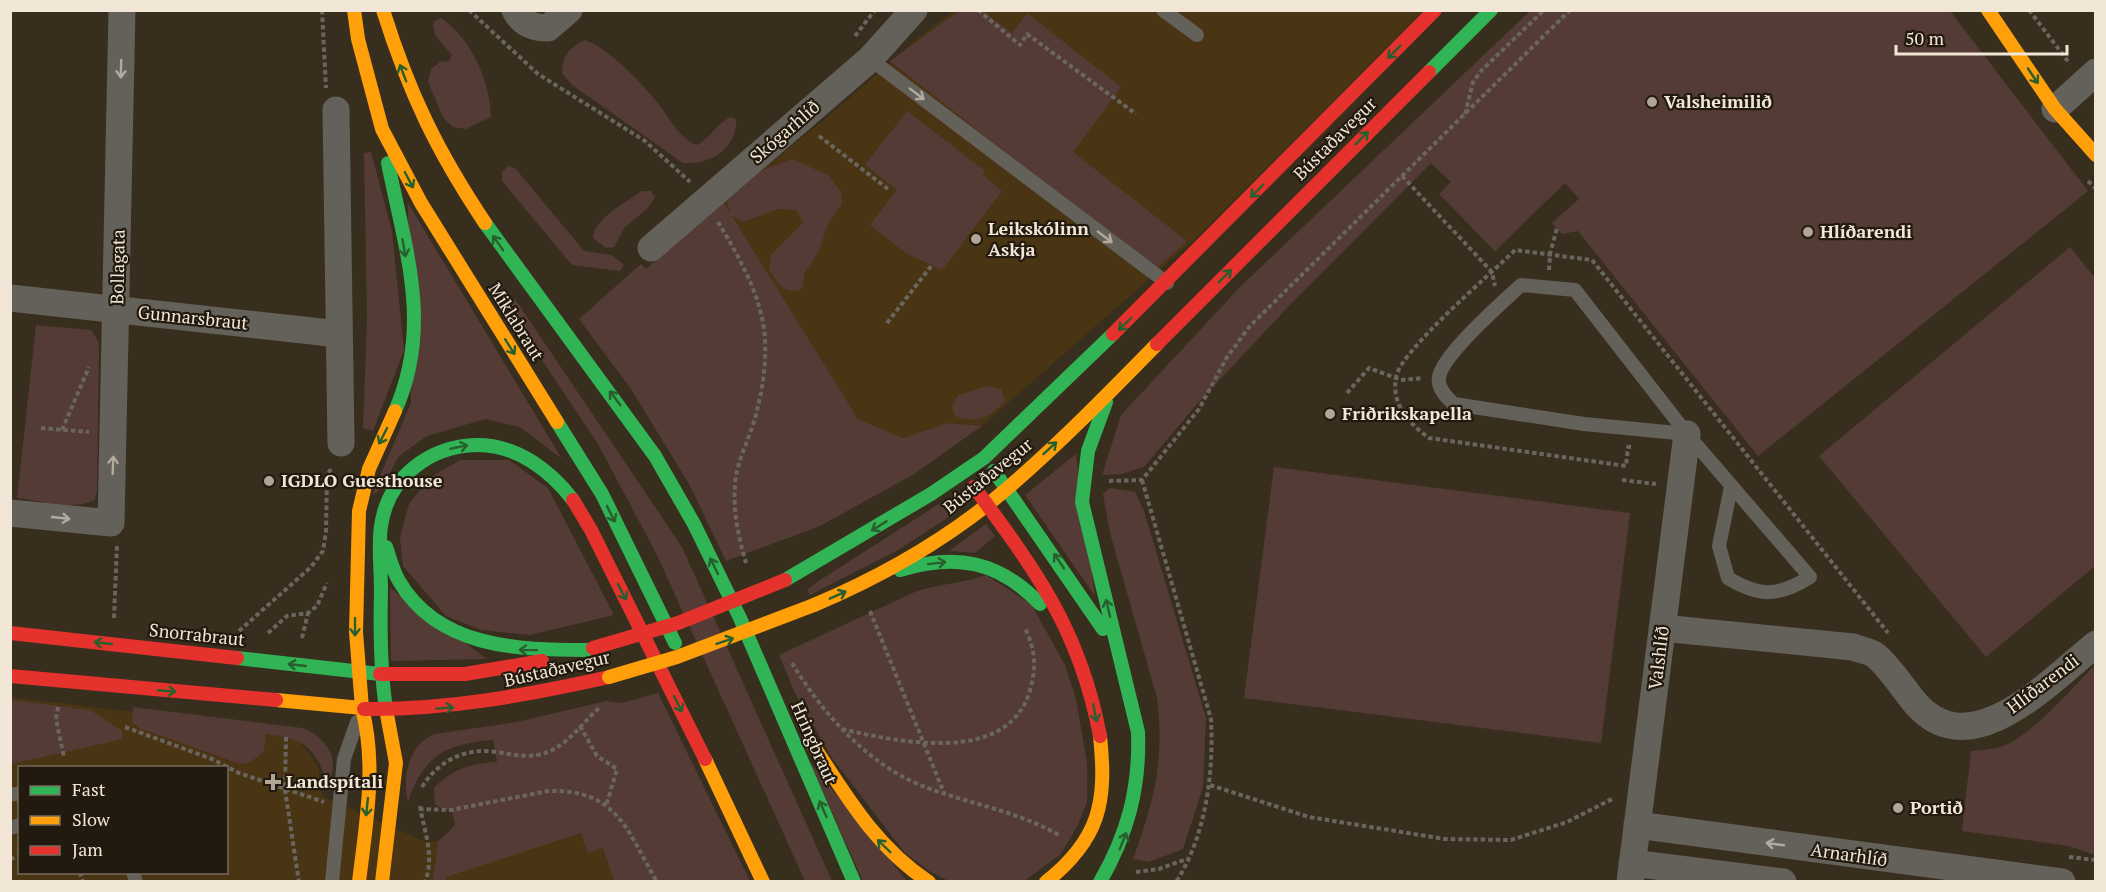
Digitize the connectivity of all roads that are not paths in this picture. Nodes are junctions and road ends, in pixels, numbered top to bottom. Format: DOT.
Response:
graph roads {
  1 [pos="122,10"];
  2 [pos="354,10"];
  3 [pos="382,10"];
  4 [pos="569,10"];
  5 [pos="914,10"];
  6 [pos="1163,10"];
  7 [pos="1435,10"];
  8 [pos="1491,10"];
  9 [pos="1988,10"];
  10 [pos="520,17"];
  11 [pos="1197,35"];
  12 [pos="870,59"];
  13 [pos="2081,86"];
  14 [pos="336,110"];
  15 [pos="382,129"];
  16 [pos="2096,156"];
  17 [pos="651,248"];
  18 [pos="1167,283"];
  19 [pos="10,298"];
  20 [pos="117,310"];
  21 [pos="339,334"];
  22 [pos="1112,391"];
  23 [pos="1687,434"];
  24 [pos="337,455"];
  25 [pos="984,458"];
  26 [pos="964,473"];
  27 [pos="1731,487"];
  28 [pos="1008,488"];
  29 [pos="987,505"];
  30 [pos="10,513"];
  31 [pos="381,528"];
  32 [pos="861,585"];
  33 [pos="740,618"];
  34 [pos="1662,628"];
  35 [pos="12,634"];
  36 [pos="2096,644"];
  37 [pos="590,649"];
  38 [pos="1078,657"];
  39 [pos="1121,665"];
  40 [pos="762,670"];
  41 [pos="356,671"];
  42 [pos="688,671"];
  43 [pos="380,674"];
  44 [pos="10,676"];
  45 [pos="362,708"];
  46 [pos="386,709"];
  47 [pos="1637,825"];
  48 [pos="1631,872"];
  49 [pos="1941,874"];
  50 [pos="332,882"];
  51 [pos="359,882"];
  52 [pos="382,882"];
  53 [pos="763,882"];
  54 [pos="854,882"];
  55 [pos="930,882"];
  56 [pos="1047,882"];
  57 [pos="1101,882"];
  58 [pos="1783,882"];
  59 [pos="2062,882"];
  1 -- 20 [label="street, Bollagata, one-way"];
  2 -- 15 [label="main road, Miklabraut"];
  33 -- 3 [label="main road, Miklabraut, one-way"];
  4 -- 10 [label="street"];
  5 -- 12 [label="street, Skógarhlíð"];
  6 -- 11 [label="lane"];
  7 -- 18 [label="main road, Bústaðavegur, one-way"];
  22 -- 8 [label="main road, Bústaðavegur, one-way"];
  9 -- 13 [label="main road, one-way"];
  12 -- 17 [label="street, Skógarhlíð"];
  12 -- 18 [label="lane, one-way"];
  13 -- 16 [label="main road"];
  14 -- 21 [label="street"];
  15 -- 41 [label="main road, one-way"];
  15 -- 42 [label="main road, Miklabraut, one-way"];
  18 -- 25 [label="main road, Bústaðavegur, one-way"];
  19 -- 20 [label="street, Gunnarsbraut"];
  20 -- 21 [label="street, Gunnarsbraut"];
  30 -- 20 [label="street, Bollagata, one-way"];
  21 -- 24 [label="street"];
  28 -- 22 [label="main road, Bústaðavegur, one-way"];
  39 -- 22 [label="main road, one-way"];
  23 -- 23 [label="lane"];
  23 -- 27 [label="lane"];
  23 -- 34 [label="street, Valshlíð"];
  25 -- 26 [label="main road, Bústaðavegur"];
  25 -- 28 [label="main road"];
  26 -- 29 [label="main road"];
  26 -- 37 [label="main road, Bústaðavegur, one-way, bridge"];
  27 -- 27 [label="lane"];
  28 -- 29 [label="main road, Bústaðavegur"];
  39 -- 28 [label="main road, one-way"];
  29 -- 32 [label="main road, Bústaðavegur"];
  29 -- 38 [label="main road"];
  37 -- 31 [label="main road, one-way"];
  31 -- 43 [label="main road"];
  31 -- 53 [label="main road, one-way"];
  32 -- 38 [label="main road, one-way"];
  46 -- 32 [label="main road, Bústaðavegur, one-way, bridge"];
  33 -- 40 [label="main road, Hringbraut"];
  34 -- 36 [label="street, Hlíðarendi"];
  34 -- 47 [label="street, Valshlíð"];
  41 -- 35 [label="main road, Snorrabraut, one-way"];
  37 -- 43 [label="main road, Bústaðavegur"];
  38 -- 56 [label="main road, one-way"];
  57 -- 39 [label="main road, one-way"];
  54 -- 40 [label="main road, Hringbraut, one-way"];
  55 -- 40 [label="main road, one-way"];
  41 -- 43 [label="main road, Snorrabraut"];
  41 -- 45 [label="main road"];
  43 -- 46 [label="main road"];
  44 -- 45 [label="main road, one-way"];
  45 -- 46 [label="main road, Bústaðavegur"];
  45 -- 50 [label="lane"];
  45 -- 51 [label="main road, one-way"];
  46 -- 52 [label="main road"];
  47 -- 48 [label="street, Valshlíð"];
  49 -- 47 [label="street, Arnarhlíð, one-way"];
  48 -- 58 [label="street"];
  49 -- 59 [label="street, Arnarhlíð"];
}
